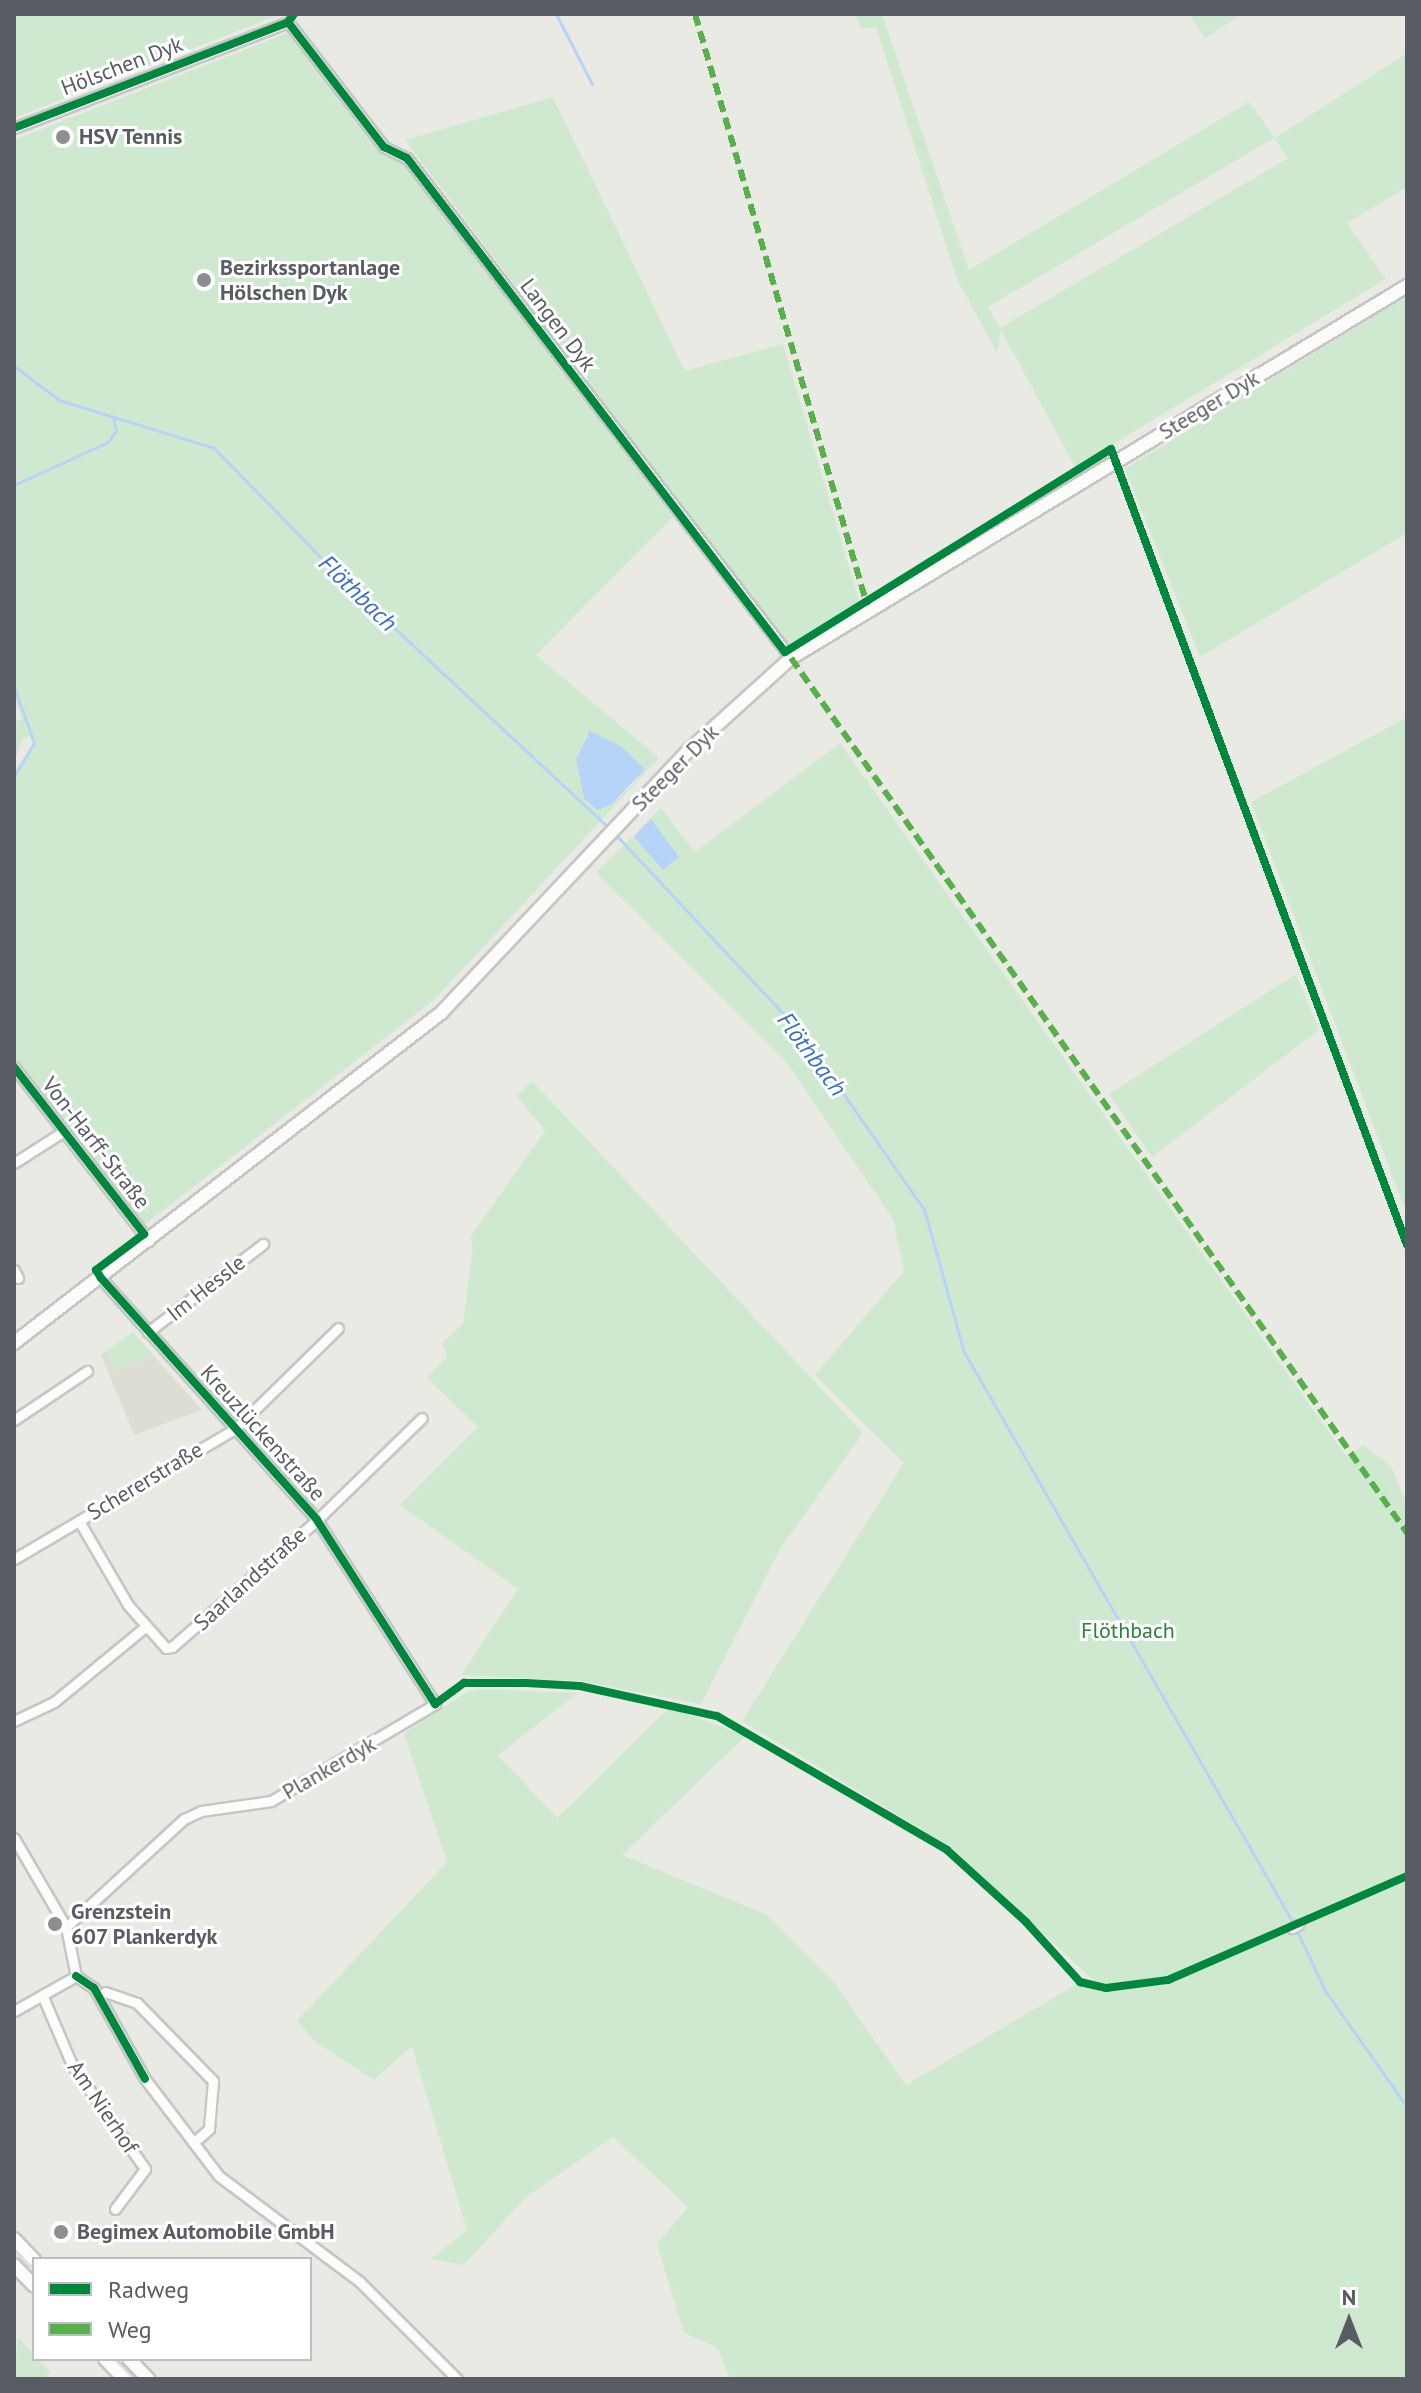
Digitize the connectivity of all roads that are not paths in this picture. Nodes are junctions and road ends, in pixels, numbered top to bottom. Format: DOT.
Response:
graph roads {
  1 [pos="288,22"];
  2 [pos="14,128"];
  3 [pos="1407,286"];
  4 [pos="791,658"];
  5 [pos="14,1067"];
  6 [pos="64,1131"];
  7 [pos="14,1163"];
  8 [pos="149,1241"];
  9 [pos="263,1244"];
  10 [pos="101,1278"];
  11 [pos="338,1328"];
  12 [pos="148,1332"];
  13 [pos="14,1343"];
  14 [pos="87,1371"];
  15 [pos="422,1418"];
  16 [pos="14,1420"];
  17 [pos="235,1429"];
  18 [pos="317,1520"];
  19 [pos="79,1521"];
  20 [pos="14,1559"];
  21 [pos="145,1627"];
  22 [pos="435,1704"];
  23 [pos="14,1721"];
  24 [pos="14,1838"];
  25 [pos="66,1927"];
  26 [pos="76,1976"];
  27 [pos="99,1990"];
  28 [pos="43,1997"];
  29 [pos="14,2011"];
  30 [pos="193,2143"];
  31 [pos="115,2209"];
  32 [pos="14,2239"];
  33 [pos="32,2258"];
  34 [pos="14,2265"];
  35 [pos="32,2284"];
  36 [pos="107,2361"];
  37 [pos="131,2361"];
  38 [pos="124,2379"];
  39 [pos="148,2379"];
  40 [pos="457,2379"];
  1 -- 2 [label="street, Hölschen Dyk"];
  1 -- 4 [label="street, Langen Dyk"];
  3 -- 4 [label="street, Steeger Dyk"];
  4 -- 8 [label="street, Steeger Dyk"];
  5 -- 6 [label="street, Von-Harff-Straße"];
  6 -- 7 [label="street"];
  6 -- 8 [label="street, Von-Harff-Straße"];
  8 -- 10 [label="street, Steeger Dyk"];
  9 -- 12 [label="street, Im Hessle"];
  10 -- 12 [label="street, Kreuzlückenstraße"];
  10 -- 13 [label="street, Steeger Dyk"];
  11 -- 17 [label="street, Schererstraße"];
  12 -- 17 [label="street, Kreuzlückenstraße"];
  14 -- 16 [label="street"];
  15 -- 18 [label="street, Saarlandstraße"];
  17 -- 18 [label="street, Kreuzlückenstraße"];
  17 -- 19 [label="street, Schererstraße"];
  18 -- 21 [label="street, Saarlandstraße"];
  18 -- 22 [label="street, Kreuzlückenstraße"];
  19 -- 20 [label="street, Schererstraße"];
  19 -- 21 [label="street, Saarlandstraße"];
  21 -- 23 [label="street"];
  22 -- 25 [label="street, Plankerdyk"];
  24 -- 25 [label="street"];
  25 -- 26 [label="street"];
  26 -- 27 [label="street"];
  26 -- 28 [label="street"];
  27 -- 30 [label="street"];
  27 -- 30 [label="street"];
  28 -- 29 [label="street"];
  28 -- 31 [label="street, Am Nierhof"];
  30 -- 40 [label="street"];
  32 -- 33 [label="street"];
  34 -- 35 [label="street"];
  36 -- 38 [label="street"];
  37 -- 39 [label="street"];
}
